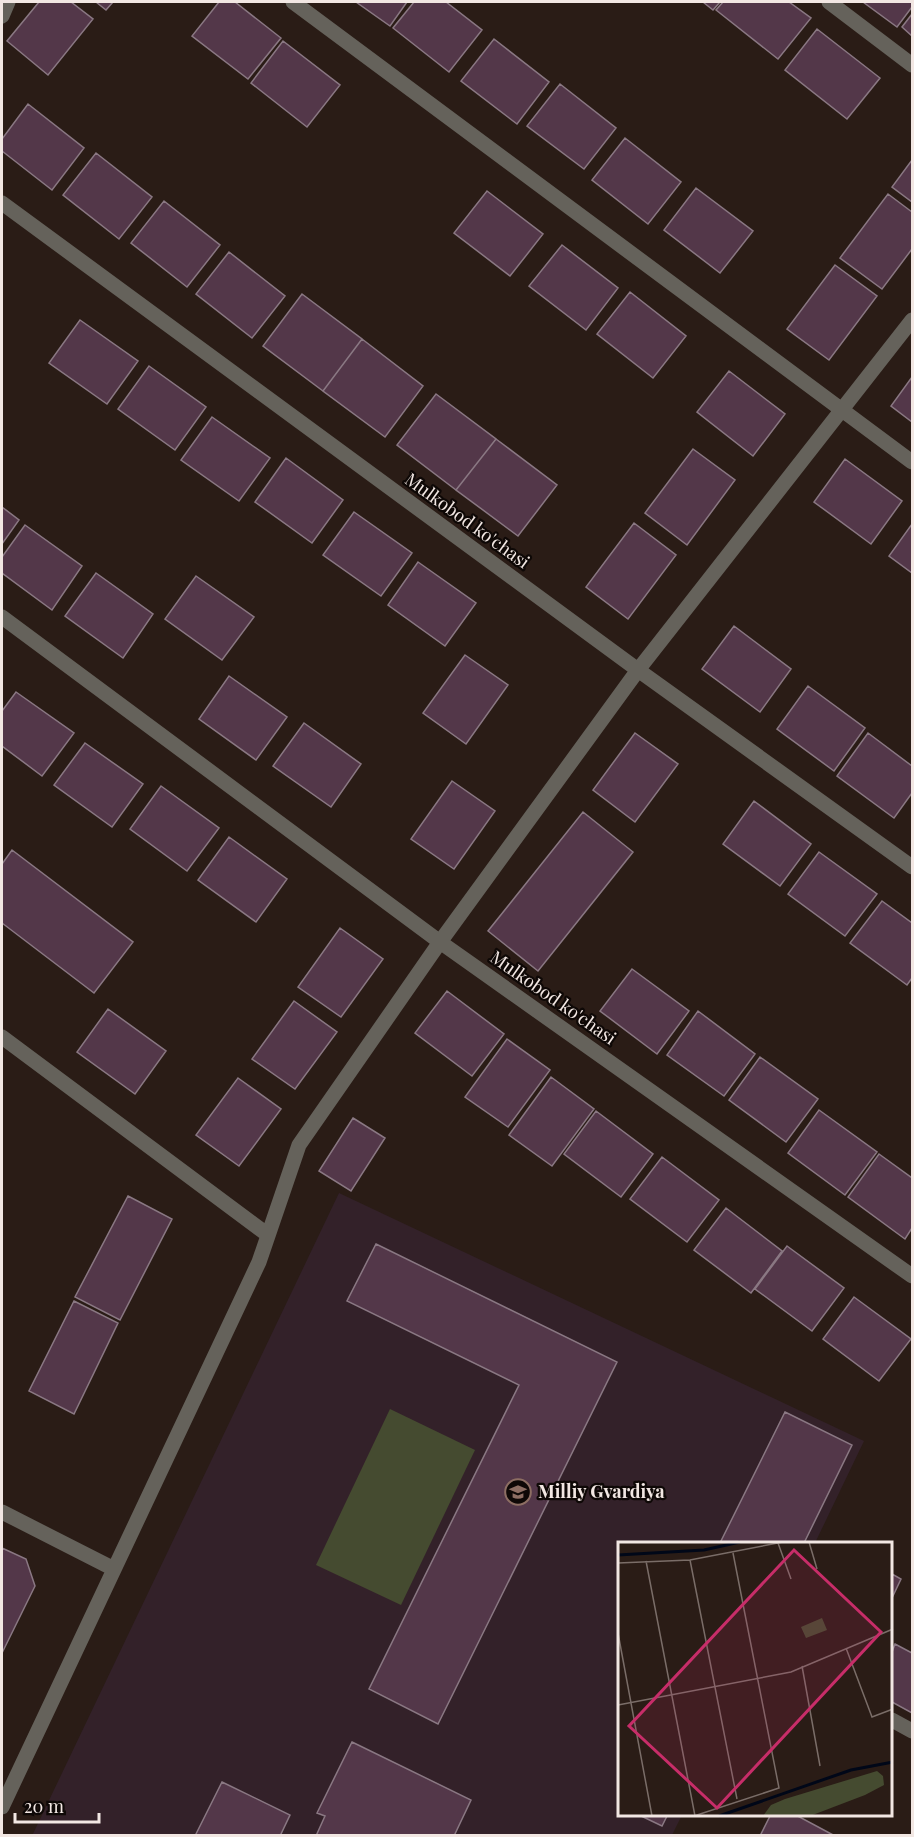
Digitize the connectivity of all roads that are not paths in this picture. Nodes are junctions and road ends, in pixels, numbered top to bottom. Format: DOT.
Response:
graph roads {
  1 [pos="8,2"];
  2 [pos="293,2"];
  3 [pos="829,2"];
  4 [pos="2,16"];
  5 [pos="912,65"];
  6 [pos="2,203"];
  7 [pos="912,320"];
  8 [pos="842,412"];
  9 [pos="912,462"];
  10 [pos="2,617"];
  11 [pos="638,670"];
  12 [pos="912,867"];
  13 [pos="440,942"];
  14 [pos="2,1037"];
  15 [pos="268,1235"];
  16 [pos="912,1276"];
  17 [pos="2,1512"];
  18 [pos="114,1569"];
  19 [pos="893,1721"];
  20 [pos="912,1731"];
  21 [pos="2,1807"];
  1 -- 4 [label="street"];
  2 -- 8 [label="street"];
  3 -- 5 [label="street"];
  6 -- 11 [label="street, Mulkobod ko'chasi"];
  7 -- 8 [label="street"];
  8 -- 9 [label="street"];
  8 -- 11 [label="street"];
  10 -- 13 [label="street, Mulkobod ko'chasi"];
  11 -- 12 [label="street, Mulkobod ko'chasi"];
  11 -- 13 [label="street"];
  13 -- 15 [label="street"];
  13 -- 16 [label="street, Mulkobod ko'chasi"];
  14 -- 15 [label="street"];
  15 -- 18 [label="street"];
  17 -- 18 [label="street"];
  18 -- 21 [label="street"];
  19 -- 20 [label="street"];
}
